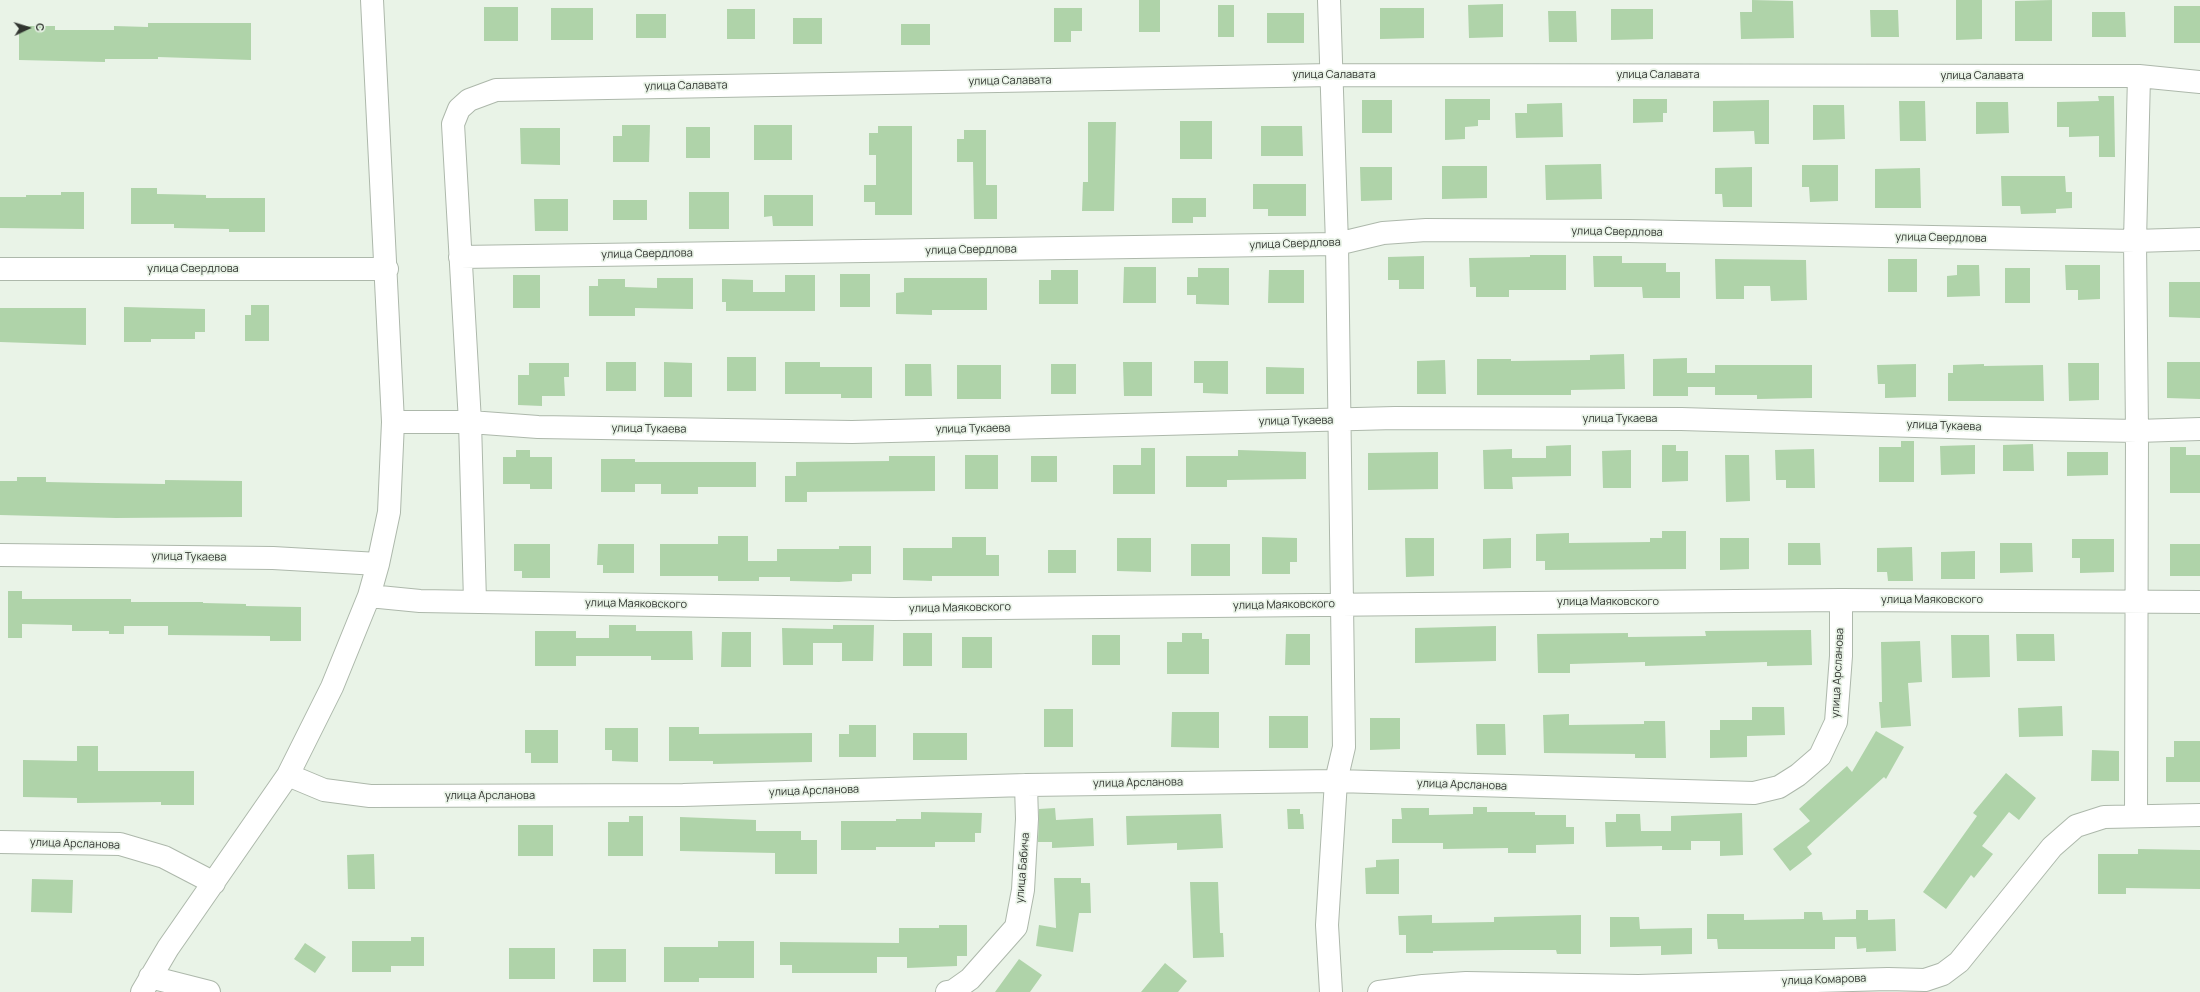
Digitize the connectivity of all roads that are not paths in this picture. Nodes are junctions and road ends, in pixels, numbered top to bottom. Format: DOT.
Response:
graph roads {
  1 [pos="372,0"];
  2 [pos="1329,0"];
  3 [pos="1332,75"];
  4 [pos="2139,76"];
  5 [pos="2200,82"];
  6 [pos="2200,239"];
  7 [pos="2134,241"];
  8 [pos="1337,244"];
  9 [pos="460,257"];
  10 [pos="0,269"];
  11 [pos="387,269"];
  12 [pos="1338,420"];
  13 [pos="393,422"];
  14 [pos="470,422"];
  15 [pos="2200,429"];
  16 [pos="2137,431"];
  17 [pos="0,555"];
  18 [pos="378,564"];
  19 [pos="369,596"];
  20 [pos="1841,600"];
  21 [pos="475,601"];
  22 [pos="2135,601"];
  23 [pos="2200,602"];
  24 [pos="1342,604"];
  25 [pos="288,775"];
  26 [pos="1336,781"];
  27 [pos="1026,785"];
  28 [pos="2136,815"];
  29 [pos="2200,815"];
  30 [pos="0,842"];
  31 [pos="214,883"];
  32 [pos="146,984"];
  33 [pos="209,992"];
  34 [pos="947,992"];
  35 [pos="1331,992"];
  36 [pos="1379,992"];
  1 -- 11 [label="street"];
  2 -- 3 [label="street"];
  3 -- 4 [label="street, улица Салавата"];
  3 -- 8 [label="street"];
  3 -- 9 [label="street, улица Салавата"];
  4 -- 5 [label="street, улица Салавата"];
  4 -- 7 [label="street"];
  6 -- 7 [label="street, улица Свердлова"];
  7 -- 8 [label="street, улица Свердлова"];
  7 -- 16 [label="street"];
  8 -- 9 [label="street, улица Свердлова"];
  8 -- 12 [label="street"];
  9 -- 14 [label="street"];
  10 -- 11 [label="street, улица Свердлова"];
  11 -- 13 [label="street"];
  12 -- 14 [label="street, улица Тукаева"];
  12 -- 16 [label="street, улица Тукаева"];
  12 -- 24 [label="street"];
  13 -- 14 [label="street, улица Тукаева"];
  13 -- 18 [label="street"];
  14 -- 21 [label="street"];
  15 -- 16 [label="street, улица Тукаева"];
  16 -- 22 [label="street"];
  17 -- 18 [label="street, улица Тукаева"];
  18 -- 19 [label="street"];
  19 -- 21 [label="street, улица Маяковского"];
  19 -- 25 [label="street"];
  20 -- 22 [label="street, улица Маяковского"];
  20 -- 24 [label="street, улица Маяковского"];
  20 -- 26 [label="street, улица Арсланова"];
  21 -- 24 [label="street, улица Маяковского"];
  22 -- 23 [label="street, улица Маяковского"];
  22 -- 28 [label="street"];
  24 -- 26 [label="street"];
  25 -- 27 [label="street, улица Арсланова"];
  25 -- 31 [label="street"];
  26 -- 27 [label="street, улица Арсланова"];
  26 -- 35 [label="street"];
  27 -- 34 [label="street, улица Бабича"];
  28 -- 29 [label="street, улица Комарова"];
  28 -- 36 [label="street, улица Комарова"];
  30 -- 31 [label="street, улица Арсланова"];
  31 -- 32 [label="street"];
  32 -- 33 [label="street"];
}
